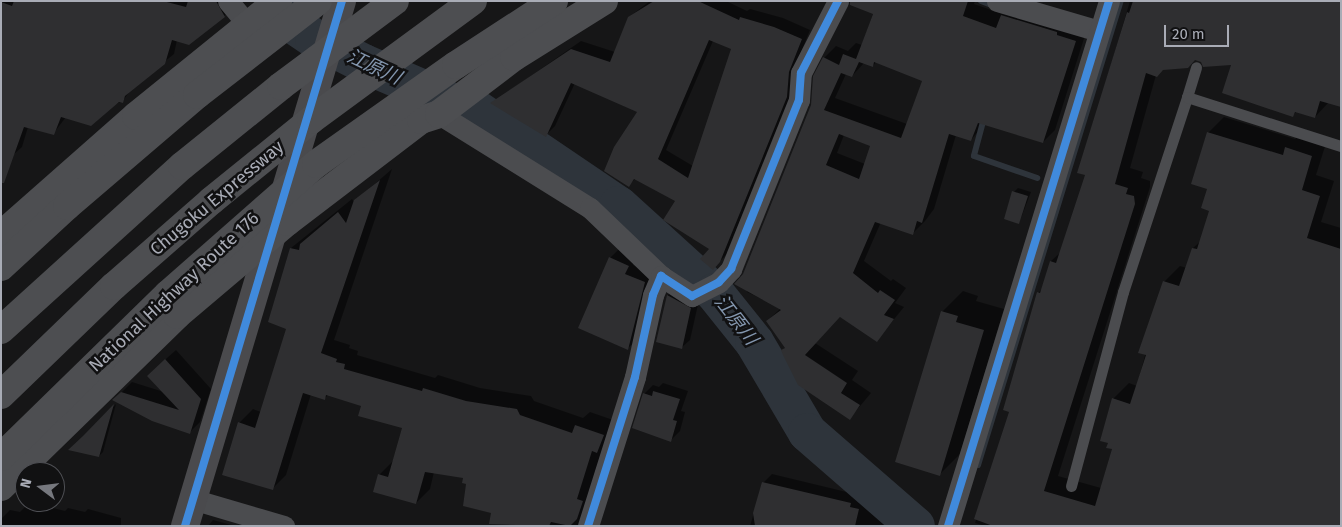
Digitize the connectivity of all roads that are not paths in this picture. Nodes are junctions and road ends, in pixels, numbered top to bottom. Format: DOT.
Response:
graph roads {
  1 [pos="228,1"];
  2 [pos="278,1"];
  3 [pos="318,1"];
  4 [pos="342,1"];
  5 [pos="473,1"];
  6 [pos="486,1"];
  7 [pos="554,1"];
  8 [pos="604,1"];
  9 [pos="838,1"];
  10 [pos="997,1"];
  11 [pos="1109,1"];
  12 [pos="391,4"];
  13 [pos="247,24"];
  14 [pos="1099,31"];
  15 [pos="408,47"];
  16 [pos="1196,67"];
  17 [pos="1187,97"];
  18 [pos="439,114"];
  19 [pos="1341,146"];
  20 [pos="1,235"];
  21 [pos="271,236"];
  22 [pos="1,267"];
  23 [pos="661,276"];
  24 [pos="1,330"];
  25 [pos="1,395"];
  26 [pos="1,457"];
  27 [pos="1071,486"];
  28 [pos="1,487"];
  29 [pos="192,499"];
  30 [pos="185,526"];
  31 [pos="284,526"];
  32 [pos="588,526"];
  33 [pos="948,526"];
  1 -- 13 [label="street"];
  2 -- 13 [label="highway"];
  3 -- 22 [label="highway"];
  4 -- 21 [label="street"];
  5 -- 15 [label="highway, Chugoku Expressway, bridge"];
  6 -- 15 [label="highway, bridge"];
  7 -- 26 [label="highway, National Highway Route 176, bridge"];
  8 -- 18 [label="highway"];
  9 -- 23 [label="street"];
  10 -- 14 [label="street"];
  11 -- 14 [label="street"];
  12 -- 24 [label="highway"];
  13 -- 20 [label="highway"];
  14 -- 33 [label="street"];
  15 -- 25 [label="highway, Chugoku Expressway, bridge"];
  16 -- 17 [label="lane"];
  17 -- 19 [label="lane"];
  17 -- 27 [label="lane"];
  18 -- 21 [label="highway"];
  18 -- 23 [label="street"];
  21 -- 28 [label="highway"];
  21 -- 29 [label="street"];
  23 -- 32 [label="street"];
  29 -- 30 [label="street"];
  29 -- 31 [label="street"];
}
